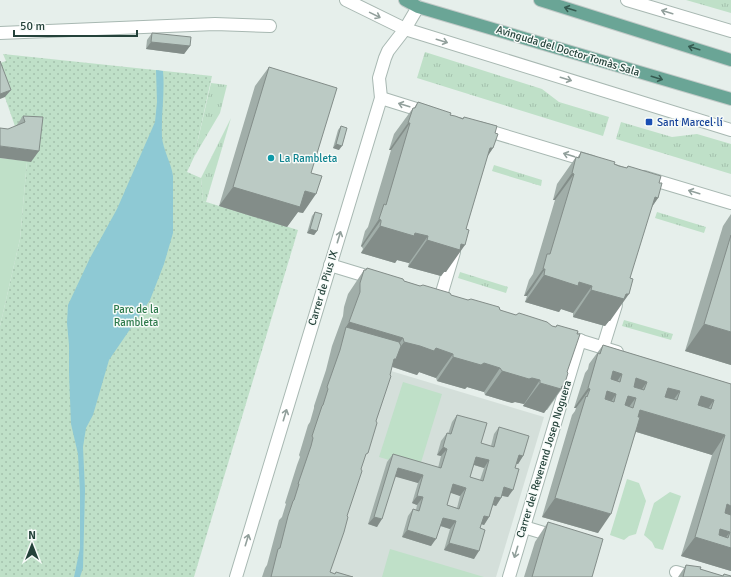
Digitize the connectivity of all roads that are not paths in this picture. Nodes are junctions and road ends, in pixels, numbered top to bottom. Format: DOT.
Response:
graph roads {
  1 [pos="346,0"];
  2 [pos="405,0"];
  3 [pos="540,0"];
  4 [pos="627,0"];
  5 [pos="418,7"];
  6 [pos="270,26"];
  7 [pos="405,29"];
  8 [pos="731,31"];
  9 [pos="0,33"];
  10 [pos="731,60"];
  11 [pos="381,98"];
  12 [pos="731,99"];
  13 [pos="439,116"];
  14 [pos="470,125"];
  15 [pos="731,130"];
  16 [pos="605,166"];
  17 [pos="635,175"];
  18 [pos="731,203"];
  19 [pos="457,241"];
  20 [pos="330,265"];
  21 [pos="389,283"];
  22 [pos="620,293"];
  23 [pos="425,294"];
  24 [pos="440,298"];
  25 [pos="455,303"];
  26 [pos="550,332"];
  27 [pos="580,340"];
  28 [pos="603,347"];
  29 [pos="626,354"];
  30 [pos="524,527"];
  31 [pos="566,539"];
  32 [pos="676,572"];
  33 [pos="236,577"];
  34 [pos="509,577"];
  35 [pos="692,577"];
  1 -- 7 [label="street, one-way"];
  2 -- 5 [label="main road, Avinguda del Doctor Tomàs Sala"];
  10 -- 3 [label="main road, one-way"];
  8 -- 4 [label="street, one-way"];
  5 -- 7 [label="street, Carrer de Pius IX"];
  5 -- 12 [label="main road, Avinguda del Doctor Tomàs Sala, one-way"];
  6 -- 9 [label="street"];
  7 -- 11 [label="street, Carrer de Pius IX"];
  7 -- 15 [label="street, one-way"];
  13 -- 11 [label="street, one-way"];
  20 -- 11 [label="street, Carrer de Pius IX, one-way"];
  16 -- 14 [label="street, one-way"];
  18 -- 17 [label="street, one-way"];
  19 -- 24 [label="street"];
  20 -- 21 [label="street"];
  33 -- 20 [label="street, Carrer de Pius IX, one-way"];
  22 -- 28 [label="street"];
  23 -- 24 [label="street"];
  24 -- 25 [label="street"];
  26 -- 27 [label="street"];
  27 -- 28 [label="street"];
  27 -- 30 [label="street, Carrer del Reverend Josep Noguera"];
  28 -- 29 [label="street"];
  30 -- 31 [label="street"];
  30 -- 34 [label="street, Carrer del Reverend Josep Noguera, one-way"];
  32 -- 35 [label="street"];
}
